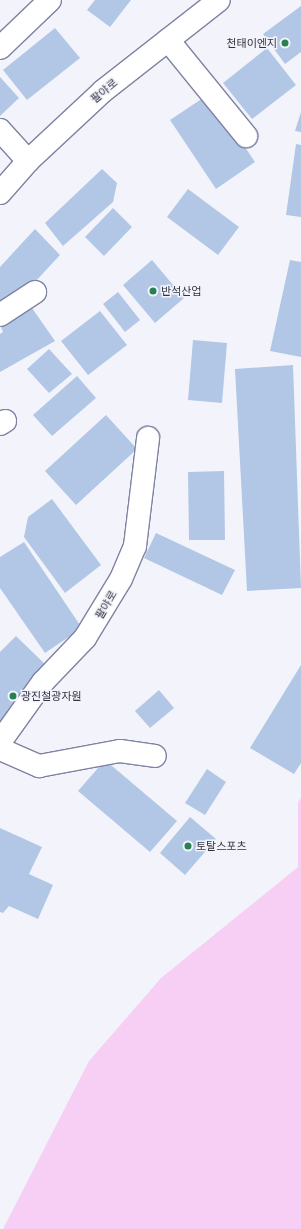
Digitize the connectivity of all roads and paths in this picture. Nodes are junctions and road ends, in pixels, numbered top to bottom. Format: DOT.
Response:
graph roads {
  1 [pos="50,0"];
  2 [pos="218,0"];
  3 [pos="168,40"];
  4 [pos="0,48"];
  5 [pos="0,130"];
  6 [pos="246,136"];
  7 [pos="28,161"];
  8 [pos="0,193"];
  9 [pos="35,292"];
  10 [pos="0,315"];
  11 [pos="148,438"];
  12 [pos="0,742"];
  13 [pos="0,749"];
  14 [pos="155,756"];
  1 -- 4 [label="street"];
  2 -- 3 [label="street, 팔야로"];
  3 -- 6 [label="street"];
  3 -- 7 [label="street, 팔야로"];
  5 -- 7 [label="street"];
  7 -- 8 [label="street, 팔야로"];
  9 -- 10 [label="street"];
  11 -- 12 [label="street, 팔야로"];
  13 -- 14 [label="street"];
}
